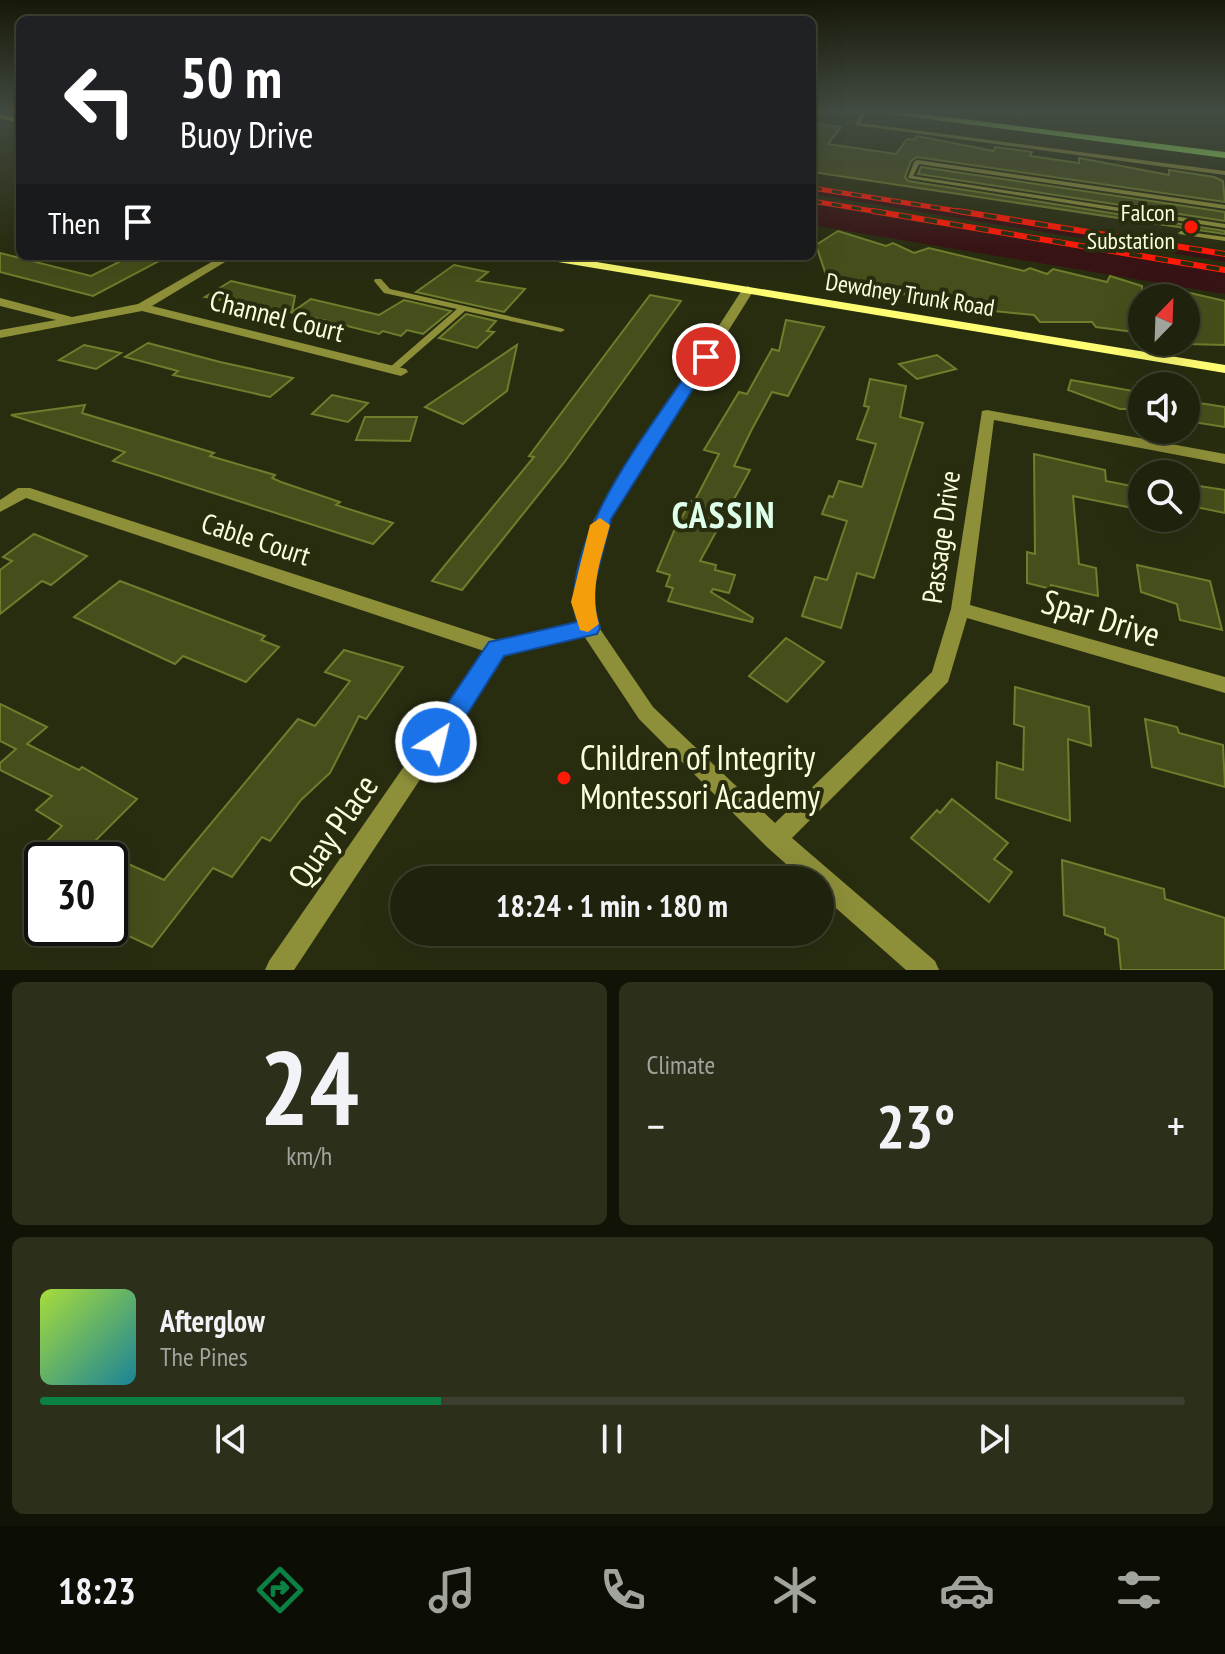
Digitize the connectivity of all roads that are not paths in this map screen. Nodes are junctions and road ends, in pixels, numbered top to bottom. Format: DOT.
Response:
graph roads {
  1 [pos="1114,158"];
  2 [pos="1225,173"];
  3 [pos="1225,207"];
  4 [pos="1225,226"];
  5 [pos="1181,233"];
  6 [pos="1225,239"];
  7 [pos="223,260"];
  8 [pos="564,260"];
  9 [pos="378,281"];
  10 [pos="748,290"];
  11 [pos="0,302"];
  12 [pos="142,307"];
  13 [pos="462,309"];
  14 [pos="77,321"];
  15 [pos="561,330"];
  16 [pos="0,334"];
  17 [pos="1225,369"];
  18 [pos="397,371"];
  19 [pos="1225,459"];
  20 [pos="0,507"];
  21 [pos="960,609"];
  22 [pos="589,628"];
  23 [pos="497,648"];
  24 [pos="1225,685"];
  25 [pos="775,839"];
  26 [pos="278,970"];
  27 [pos="926,970"];
  1 -- 2 [label="lane"];
  3 -- 4 [label="lane"];
  5 -- 6 [label="lane"];
  7 -- 12 [label="street"];
  8 -- 10 [label="main road, Dewdney Trunk Road"];
  9 -- 13 [label="lane"];
  10 -- 17 [label="main road, Dewdney Trunk Road"];
  10 -- 22 [label="street"];
  11 -- 14 [label="street"];
  12 -- 14 [label="street"];
  12 -- 18 [label="street, Channel Court"];
  13 -- 15 [label="lane"];
  13 -- 18 [label="lane"];
  14 -- 16 [label="street"];
  19 -- 21 [label="street, Passage Drive"];
  20 -- 23 [label="street, Cable Court"];
  21 -- 24 [label="street, Spar Drive"];
  21 -- 25 [label="street, Passage Drive"];
  22 -- 23 [label="street"];
  22 -- 25 [label="street"];
  23 -- 26 [label="street, Quay Place"];
  25 -- 27 [label="street"];
}
